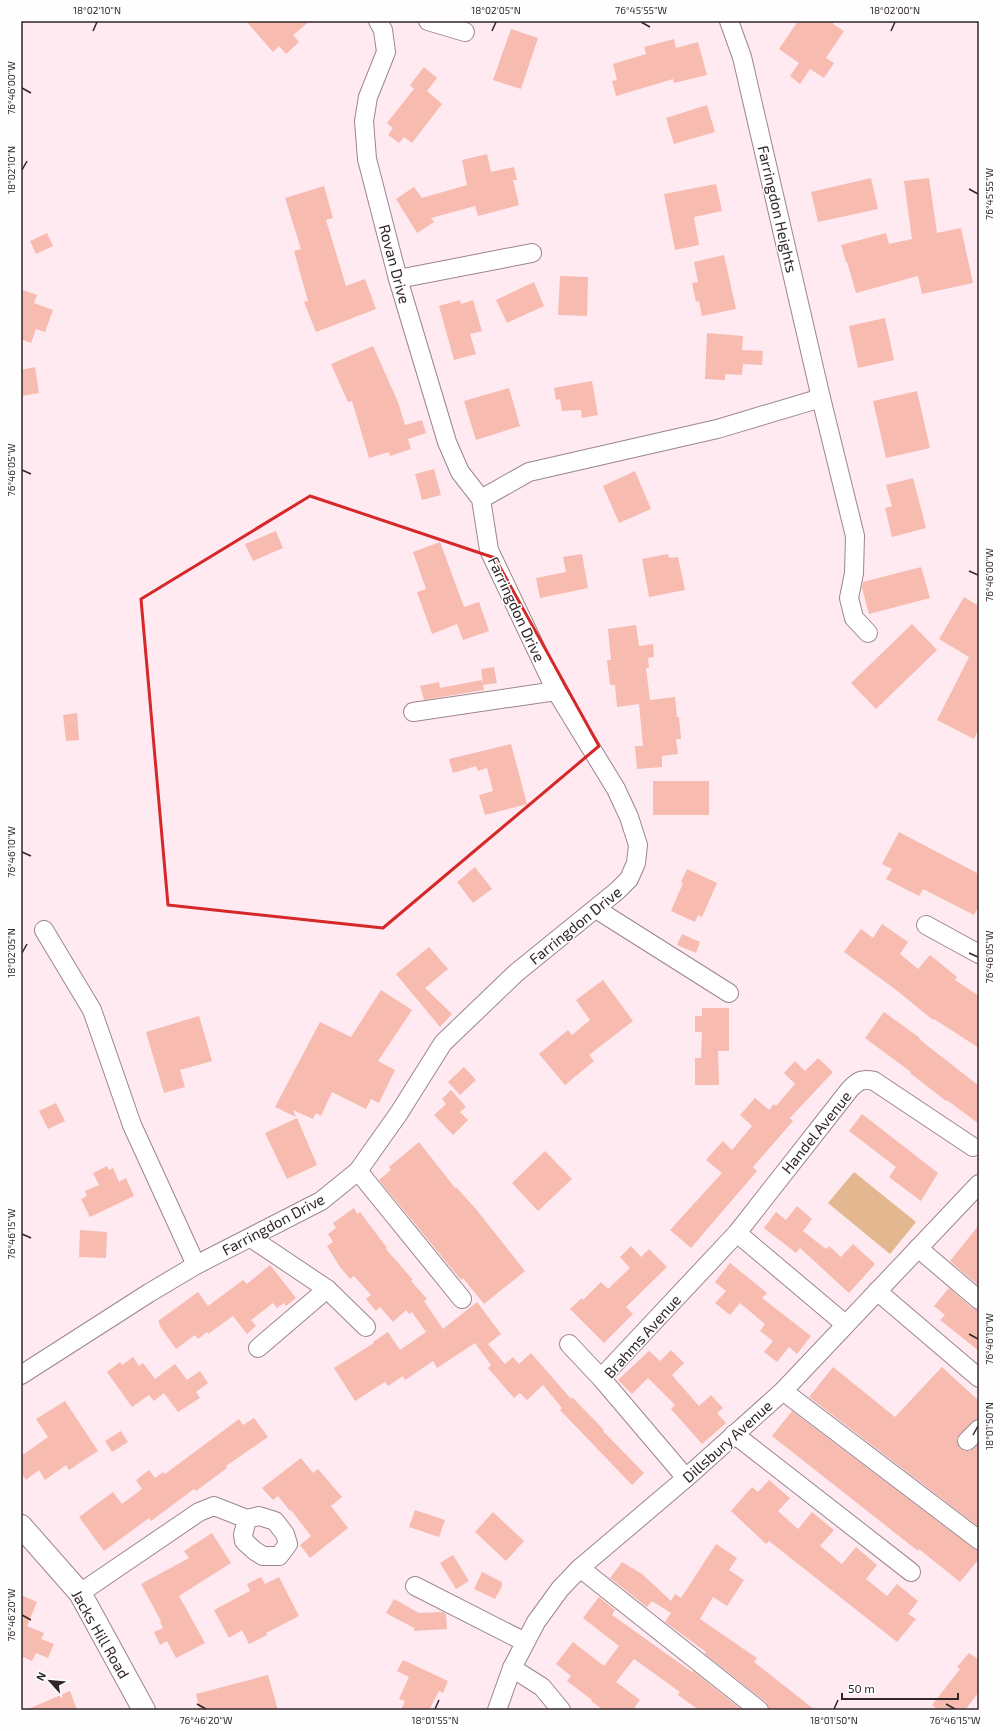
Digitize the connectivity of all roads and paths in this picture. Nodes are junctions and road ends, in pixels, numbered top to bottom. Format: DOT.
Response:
graph roads {
  1 [pos="378,21"];
  2 [pos="428,21"];
  3 [pos="729,21"];
  4 [pos="465,32"];
  5 [pos="532,254"];
  6 [pos="398,279"];
  7 [pos="821,398"];
  8 [pos="481,499"];
  9 [pos="868,633"];
  10 [pos="556,691"];
  11 [pos="412,712"];
  12 [pos="596,909"];
  13 [pos="926,925"];
  14 [pos="44,930"];
  15 [pos="979,954"];
  16 [pos="729,993"];
  17 [pos="972,1147"];
  18 [pos="358,1171"];
  19 [pos="979,1184"];
  20 [pos="736,1233"];
  21 [pos="251,1238"];
  22 [pos="918,1248"];
  23 [pos="196,1265"];
  24 [pos="327,1289"];
  25 [pos="877,1291"];
  26 [pos="462,1299"];
  27 [pos="979,1300"];
  28 [pos="845,1324"];
  29 [pos="366,1327"];
  30 [pos="569,1344"];
  31 [pos="258,1348"];
  32 [pos="21,1376"];
  33 [pos="601,1378"];
  34 [pos="979,1378"];
  35 [pos="783,1391"];
  36 [pos="734,1434"];
  37 [pos="686,1478"];
  38 [pos="247,1520"];
  39 [pos="21,1526"];
  40 [pos="979,1540"];
  41 [pos="580,1568"];
  42 [pos="911,1572"];
  43 [pos="415,1586"];
  44 [pos="80,1593"];
  45 [pos="525,1642"];
  46 [pos="512,1668"];
  47 [pos="144,1710"];
  48 [pos="497,1710"];
  49 [pos="561,1710"];
  50 [pos="759,1710"];
  1 -- 6 [label="street, Rovan Drive"];
  2 -- 4 [label="street"];
  3 -- 7 [label="street, Farringdon Heights"];
  5 -- 6 [label="street"];
  6 -- 8 [label="street, Rovan Drive"];
  7 -- 8 [label="street"];
  7 -- 9 [label="street, Farringdon Heights"];
  8 -- 10 [label="street, Farringdon Drive"];
  10 -- 11 [label="street"];
  10 -- 12 [label="street, Farringdon Drive"];
  12 -- 16 [label="street"];
  12 -- 18 [label="street, Farringdon Drive"];
  13 -- 15 [label="street"];
  14 -- 23 [label="street"];
  17 -- 20 [label="street, Handel Avenue"];
  18 -- 21 [label="street, Farringdon Drive"];
  18 -- 26 [label="street"];
  19 -- 22 [label="street, Dillsbury Avenue"];
  20 -- 28 [label="street"];
  20 -- 33 [label="street, Brahms Avenue"];
  21 -- 23 [label="street, Farringdon Drive"];
  21 -- 24 [label="street"];
  22 -- 25 [label="street, Dillsbury Avenue"];
  22 -- 27 [label="street"];
  23 -- 32 [label="street, Farringdon Drive"];
  24 -- 29 [label="street"];
  24 -- 31 [label="street"];
  25 -- 28 [label="street, Dillsbury Avenue"];
  25 -- 34 [label="street"];
  28 -- 35 [label="street, Dillsbury Avenue"];
  30 -- 33 [label="street"];
  33 -- 37 [label="street, Brahms Avenue"];
  35 -- 36 [label="street, Dillsbury Avenue"];
  35 -- 40 [label="street"];
  36 -- 37 [label="street, Dillsbury Avenue"];
  36 -- 42 [label="street"];
  37 -- 41 [label="street, Dillsbury Avenue"];
  38 -- 44 [label="street"];
  39 -- 44 [label="street, Jacks Hill Road"];
  41 -- 45 [label="street, Dillsbury Avenue"];
  41 -- 50 [label="street"];
  43 -- 45 [label="street"];
  44 -- 47 [label="street, Jacks Hill Road"];
  45 -- 46 [label="street, Dillsbury Avenue"];
  46 -- 48 [label="street, Dillsbury Avenue"];
  46 -- 49 [label="street"];
}
